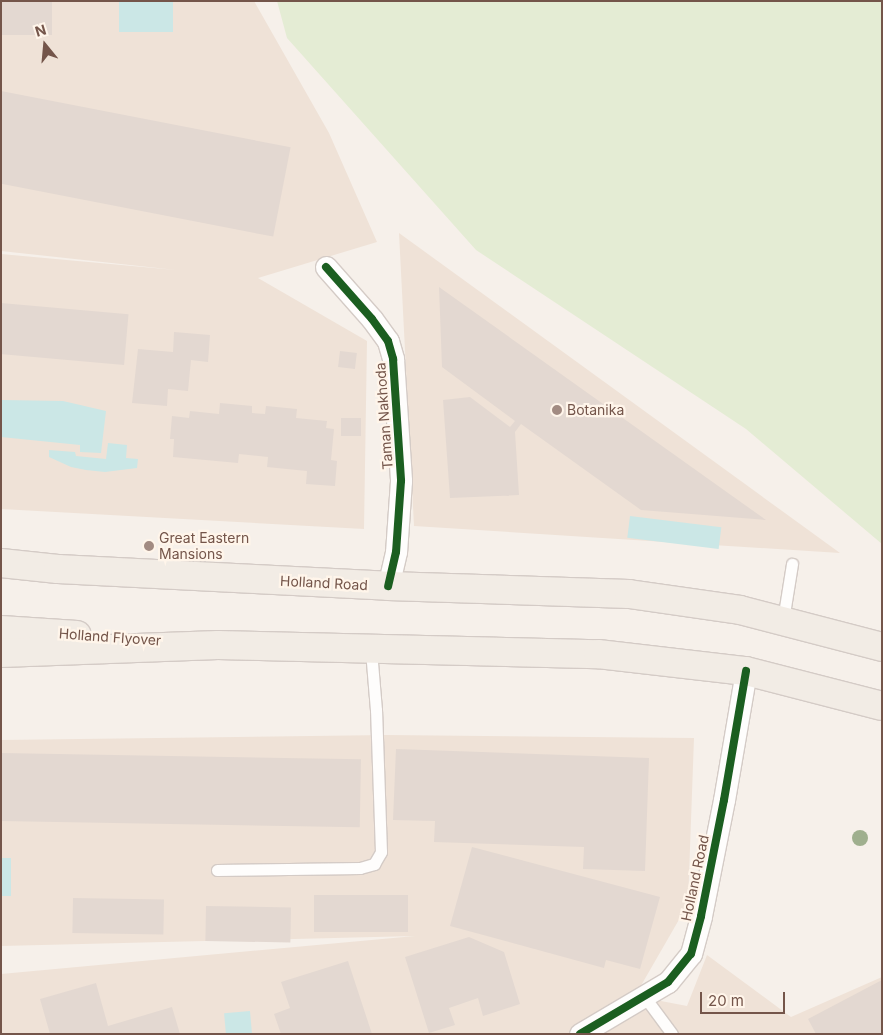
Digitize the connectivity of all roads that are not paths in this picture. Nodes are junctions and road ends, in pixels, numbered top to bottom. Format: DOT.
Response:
graph roads {
  1 [pos="326,267"];
  2 [pos="1,563"];
  3 [pos="792,564"];
  4 [pos="58,569"];
  5 [pos="1,570"];
  6 [pos="388,586"];
  7 [pos="783,620"];
  8 [pos="1,630"];
  9 [pos="218,645"];
  10 [pos="882,647"];
  11 [pos="371,650"];
  12 [pos="1,653"];
  13 [pos="746,671"];
  14 [pos="882,706"];
  15 [pos="217,870"];
  16 [pos="644,996"];
  17 [pos="580,1034"];
  18 [pos="672,1034"];
  1 -- 6 [label="street, Taman Nakhoda"];
  2 -- 4 [label="main road, Holland Road"];
  3 -- 7 [label="lane"];
  4 -- 5 [label="main road"];
  4 -- 6 [label="main road, Holland Road"];
  6 -- 7 [label="main road, Holland Road"];
  7 -- 10 [label="main road, Holland Road"];
  8 -- 9 [label="main road, Holland Flyover"];
  9 -- 11 [label="main road"];
  9 -- 12 [label="main road"];
  11 -- 13 [label="main road"];
  11 -- 15 [label="lane"];
  13 -- 14 [label="main road"];
  13 -- 16 [label="street, Holland Road"];
  16 -- 17 [label="street, Holland Road"];
  16 -- 18 [label="lane"];
}
